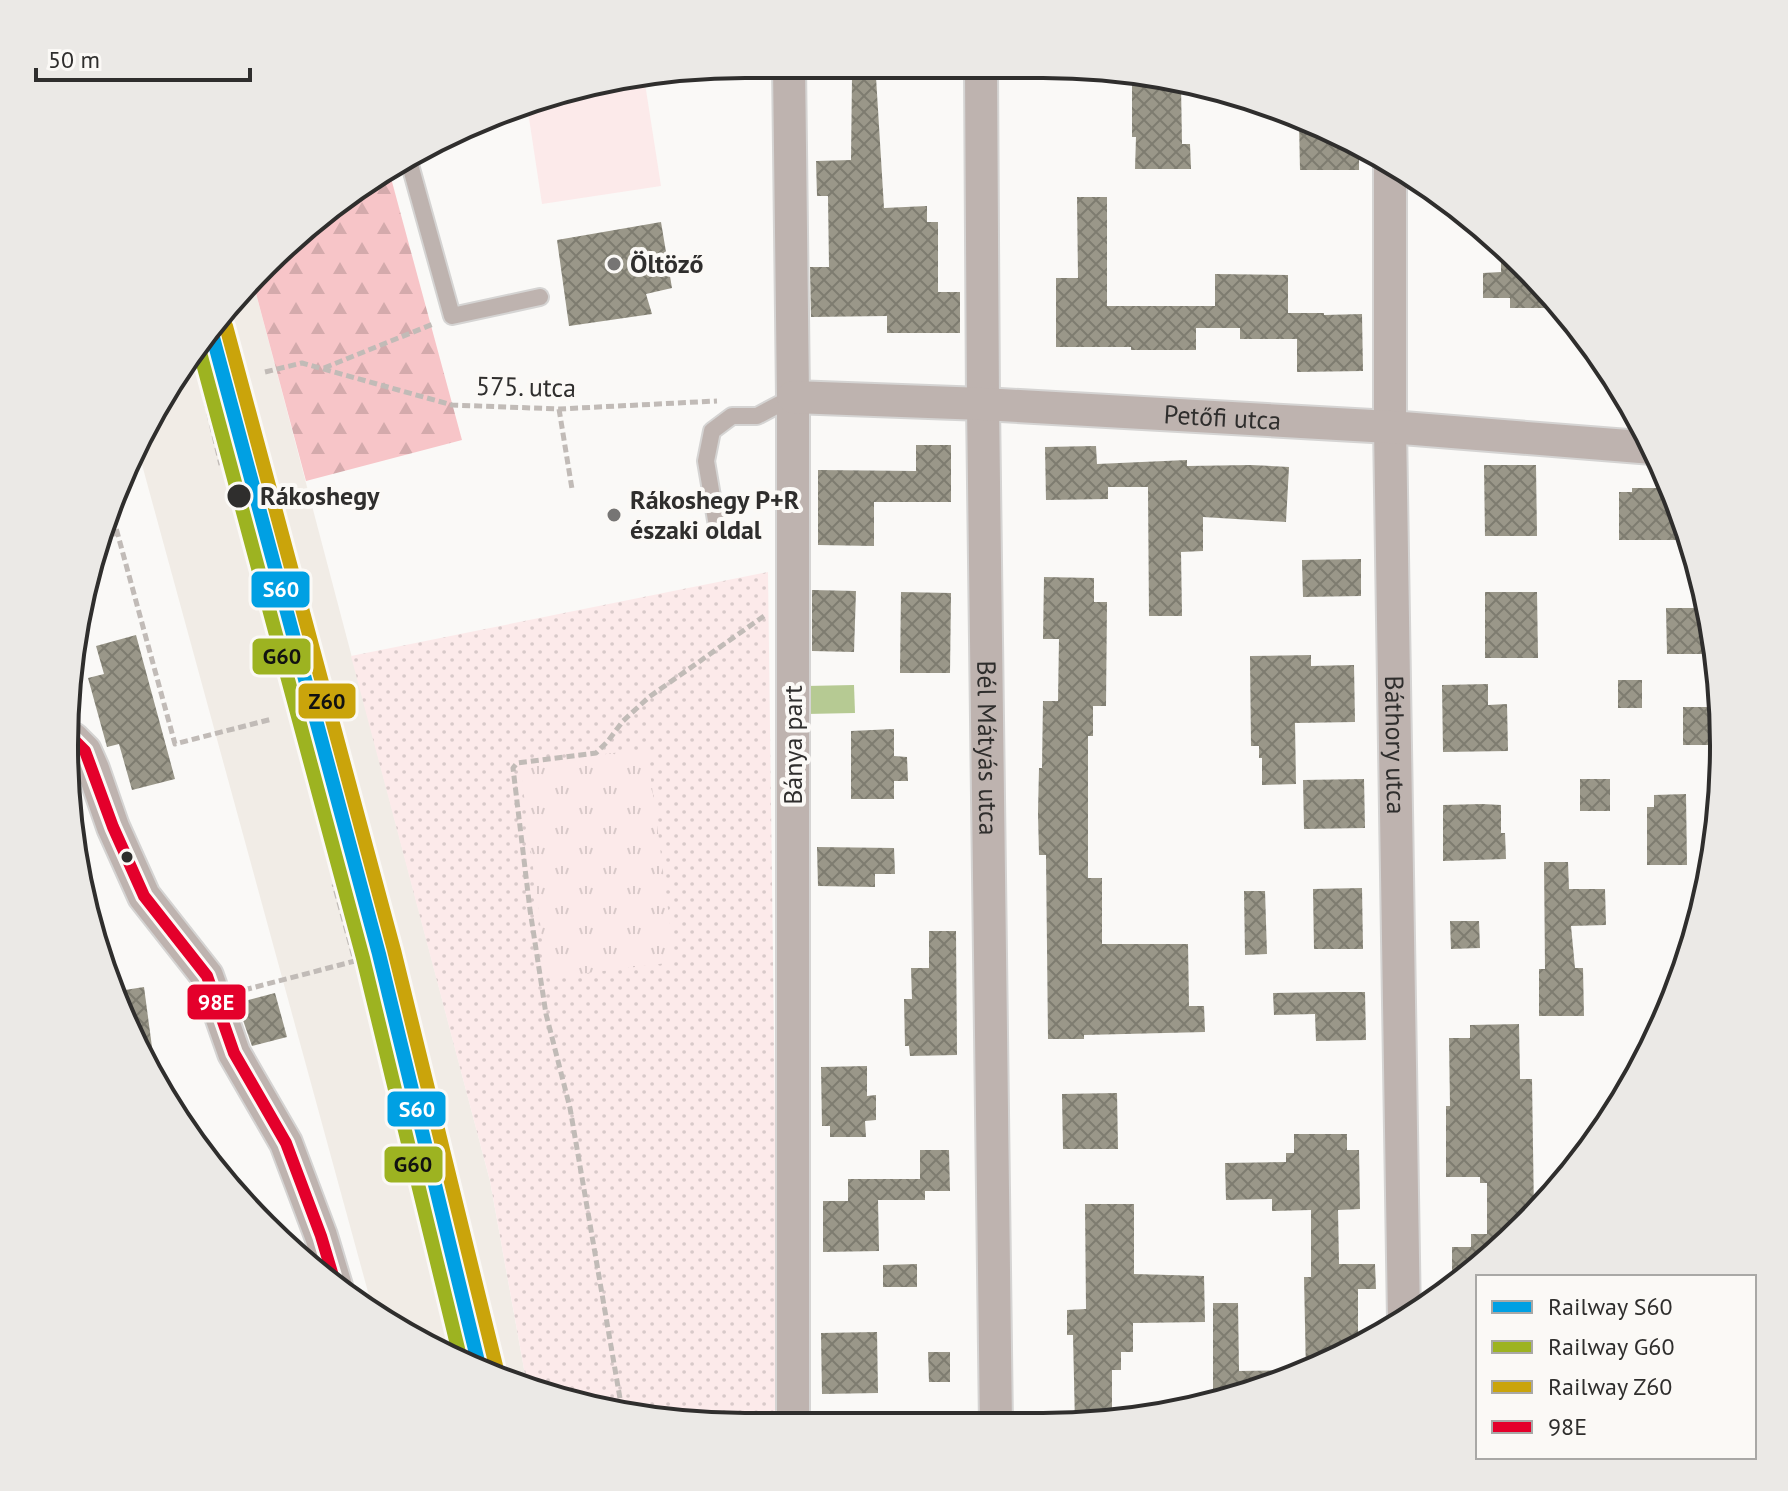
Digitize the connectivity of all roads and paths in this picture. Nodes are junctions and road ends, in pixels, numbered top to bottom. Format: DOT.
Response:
graph roads {
  1 [pos="789,78"];
  2 [pos="981,78"];
  3 [pos="411,168"];
  4 [pos="1390,176"];
  5 [pos="540,297"];
  6 [pos="452,316"];
  7 [pos="323,369"];
  8 [pos="265,372"];
  9 [pos="203,389"];
  10 [pos="793,397"];
  11 [pos="730,400"];
  12 [pos="983,404"];
  13 [pos="559,409"];
  14 [pos="1390,427"];
  15 [pos="1639,447"];
  16 [pos="221,465"];
  17 [pos="572,489"];
  18 [pos="116,525"];
  19 [pos="717,526"];
  20 [pos="118,533"];
  21 [pos="112,534"];
  22 [pos="793,597"];
  23 [pos="272,719"];
  24 [pos="78,744"];
  25 [pos="334,884"];
  26 [pos="216,998"];
  27 [pos="331,1268"];
  28 [pos="1404,1307"];
  29 [pos="620,1401"];
  30 [pos="793,1413"];
  31 [pos="996,1413"];
  1 -- 10 [label="street, Bánya part"];
  2 -- 12 [label="street, Bél Mátyás utca"];
  3 -- 6 [label="lane"];
  4 -- 14 [label="street, Báthory utca"];
  5 -- 6 [label="lane"];
  6 -- 7 [label="path"];
  7 -- 8 [label="path, 575. utca"];
  7 -- 13 [label="path, 575. utca"];
  9 -- 16 [label="path"];
  10 -- 12 [label="street, Petőfi utca"];
  10 -- 19 [label="lane"];
  10 -- 22 [label="street, Bánya part"];
  11 -- 13 [label="path, 575. utca"];
  12 -- 14 [label="street, Petőfi utca"];
  12 -- 31 [label="street, Bél Mátyás utca"];
  13 -- 17 [label="path"];
  14 -- 15 [label="street, Petőfi utca"];
  14 -- 28 [label="street, Báthory utca"];
  18 -- 20 [label="path"];
  20 -- 21 [label="path"];
  20 -- 23 [label="path"];
  22 -- 29 [label="path"];
  22 -- 30 [label="street, Bánya part"];
  24 -- 26 [label="street"];
  25 -- 26 [label="path"];
  26 -- 27 [label="street"];
}
